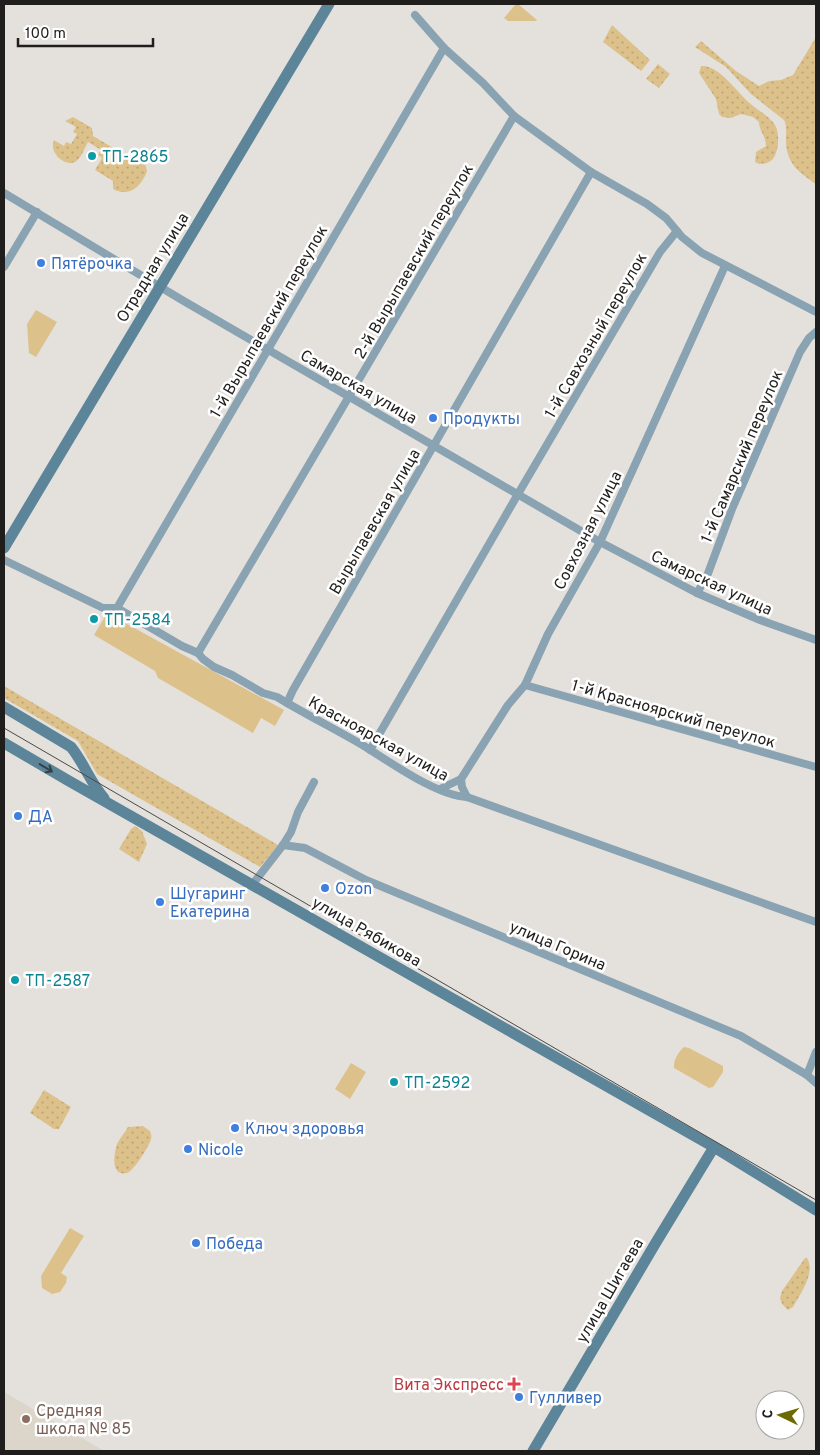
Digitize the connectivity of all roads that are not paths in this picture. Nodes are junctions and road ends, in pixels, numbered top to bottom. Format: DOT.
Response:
graph roads {
  1 [pos="329,4"];
  2 [pos="415,15"];
  3 [pos="444,48"];
  4 [pos="514,116"];
  5 [pos="591,172"];
  6 [pos="4,193"];
  7 [pos="37,212"];
  8 [pos="677,231"];
  9 [pos="726,266"];
  10 [pos="4,267"];
  11 [pos="160,285"];
  12 [pos="816,312"];
  13 [pos="816,332"];
  14 [pos="267,350"];
  15 [pos="349,397"];
  16 [pos="433,445"];
  17 [pos="518,494"];
  18 [pos="600,542"];
  19 [pos="4,548"];
  20 [pos="4,560"];
  21 [pos="697,593"];
  22 [pos="117,608"];
  23 [pos="816,640"];
  24 [pos="198,653"];
  25 [pos="525,685"];
  26 [pos="287,703"];
  27 [pos="4,707"];
  28 [pos="4,743"];
  29 [pos="370,750"];
  30 [pos="816,767"];
  31 [pos="461,779"];
  32 [pos="314,782"];
  33 [pos="440,789"];
  34 [pos="467,797"];
  35 [pos="108,803"];
  36 [pos="283,845"];
  37 [pos="252,885"];
  38 [pos="816,922"];
  39 [pos="816,1052"];
  40 [pos="807,1074"];
  41 [pos="816,1082"];
  42 [pos="714,1147"];
  43 [pos="816,1210"];
  44 [pos="533,1451"];
  1 -- 11 [label="main road, Отрадная улица"];
  2 -- 3 [label="street"];
  3 -- 4 [label="street"];
  3 -- 14 [label="street, 1-й Вырыпаевский переулок"];
  4 -- 5 [label="street"];
  4 -- 15 [label="street, 2-й Вырыпаевский переулок"];
  5 -- 8 [label="street"];
  5 -- 16 [label="street, Вырыпаевская улица"];
  6 -- 7 [label="street, Самарская улица"];
  7 -- 10 [label="street"];
  7 -- 11 [label="street, Самарская улица"];
  8 -- 9 [label="street"];
  8 -- 17 [label="street, 1-й Совхозный переулок"];
  9 -- 12 [label="street"];
  9 -- 18 [label="street, Совхозная улица"];
  11 -- 14 [label="street, Самарская улица"];
  11 -- 19 [label="main road, Отрадная улица"];
  13 -- 21 [label="street, 1-й Самарский переулок"];
  14 -- 15 [label="street, Самарская улица"];
  14 -- 22 [label="street, 1-й Вырыпаевский переулок"];
  15 -- 16 [label="street, Самарская улица"];
  15 -- 24 [label="street, 2-й Вырыпаевский переулок"];
  16 -- 17 [label="street, Самарская улица"];
  16 -- 26 [label="street, Вырыпаевская улица"];
  17 -- 18 [label="street, Самарская улица"];
  17 -- 29 [label="street, 1-й Совхозный переулок"];
  18 -- 21 [label="street, Самарская улица"];
  18 -- 25 [label="street, Совхозная улица"];
  20 -- 22 [label="street, Красноярская улица"];
  21 -- 23 [label="street, Самарская улица"];
  22 -- 24 [label="street, Красноярская улица"];
  24 -- 26 [label="street, Красноярская улица"];
  25 -- 30 [label="street, 1-й Красноярский переулок"];
  25 -- 31 [label="street, Совхозная улица"];
  26 -- 29 [label="street, Красноярская улица"];
  27 -- 35 [label="main road"];
  28 -- 35 [label="main road, улица Рябикова, one-way"];
  29 -- 33 [label="street, Красноярская улица"];
  31 -- 33 [label="street"];
  31 -- 34 [label="street"];
  32 -- 36 [label="street"];
  33 -- 34 [label="street, Красноярская улица"];
  34 -- 38 [label="street, Красноярская улица"];
  35 -- 37 [label="main road, улица Рябикова"];
  36 -- 37 [label="street"];
  36 -- 40 [label="street, улица Горина"];
  37 -- 42 [label="main road, улица Рябикова"];
  39 -- 40 [label="street"];
  40 -- 41 [label="street, улица Горина"];
  42 -- 43 [label="main road, улица Рябикова"];
  42 -- 44 [label="main road, улица Шигаева"];
}
